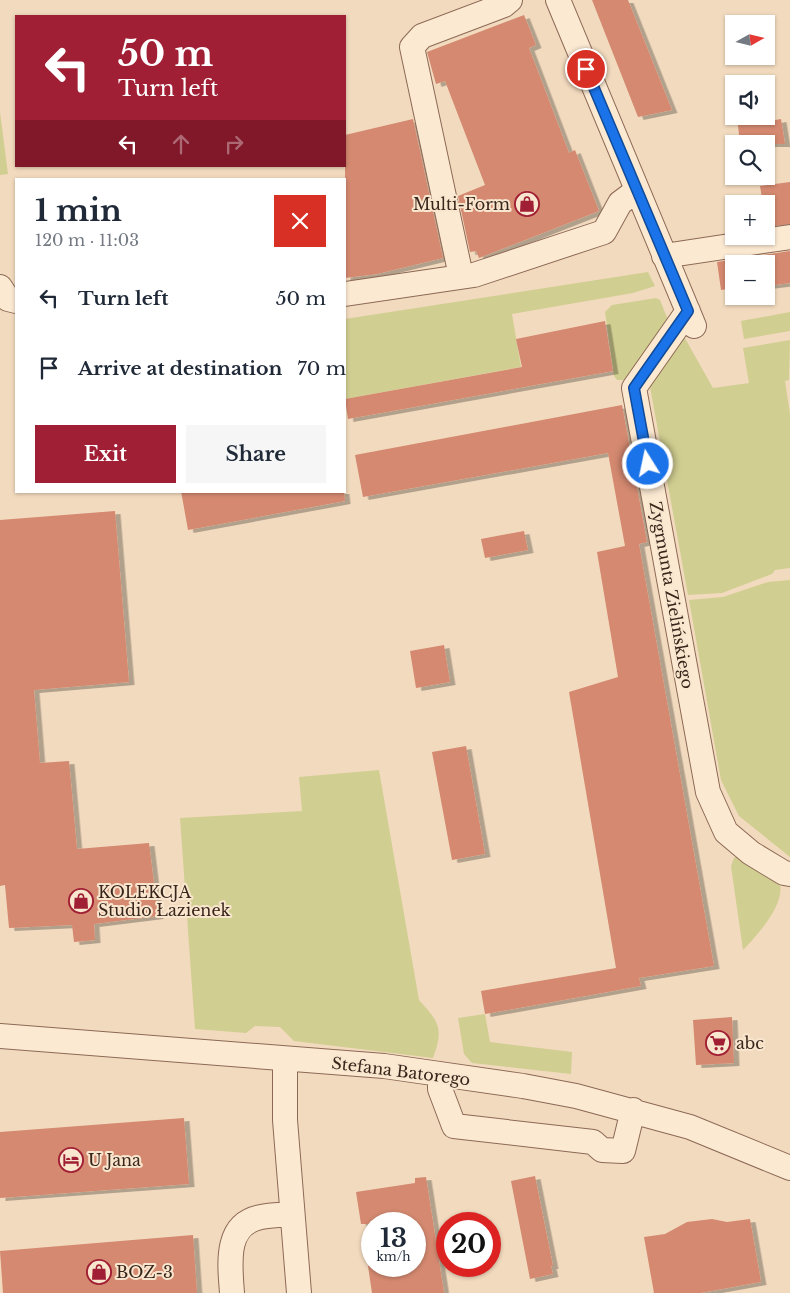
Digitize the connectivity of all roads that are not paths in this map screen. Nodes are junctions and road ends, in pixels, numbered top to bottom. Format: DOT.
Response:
graph roads {
  1 [pos="510,0"];
  2 [pos="558,0"];
  3 [pos="636,190"];
  4 [pos="790,237"];
  5 [pos="664,256"];
  6 [pos="461,276"];
  7 [pos="0,288"];
  8 [pos="346,294"];
  9 [pos="15,301"];
  10 [pos="790,874"];
  11 [pos="0,1036"];
  12 [pos="285,1059"];
  13 [pos="440,1074"];
  14 [pos="633,1110"];
  15 [pos="790,1168"];
  16 [pos="292,1214"];
  17 [pos="232,1293"];
  18 [pos="298,1293"];
  1 -- 6 [label="street"];
  2 -- 3 [label="street, Zygmunta Zielińskiego"];
  3 -- 5 [label="street, Zygmunta Zielińskiego"];
  3 -- 6 [label="street"];
  4 -- 5 [label="street"];
  5 -- 10 [label="street, Zygmunta Zielińskiego"];
  6 -- 8 [label="street"];
  7 -- 9 [label="street"];
  11 -- 12 [label="street, Stefana Batorego"];
  12 -- 13 [label="street, Stefana Batorego"];
  12 -- 16 [label="street"];
  13 -- 14 [label="street, Stefana Batorego"];
  13 -- 14 [label="street"];
  14 -- 15 [label="street, Stefana Batorego"];
  16 -- 17 [label="street"];
  16 -- 18 [label="street"];
}
